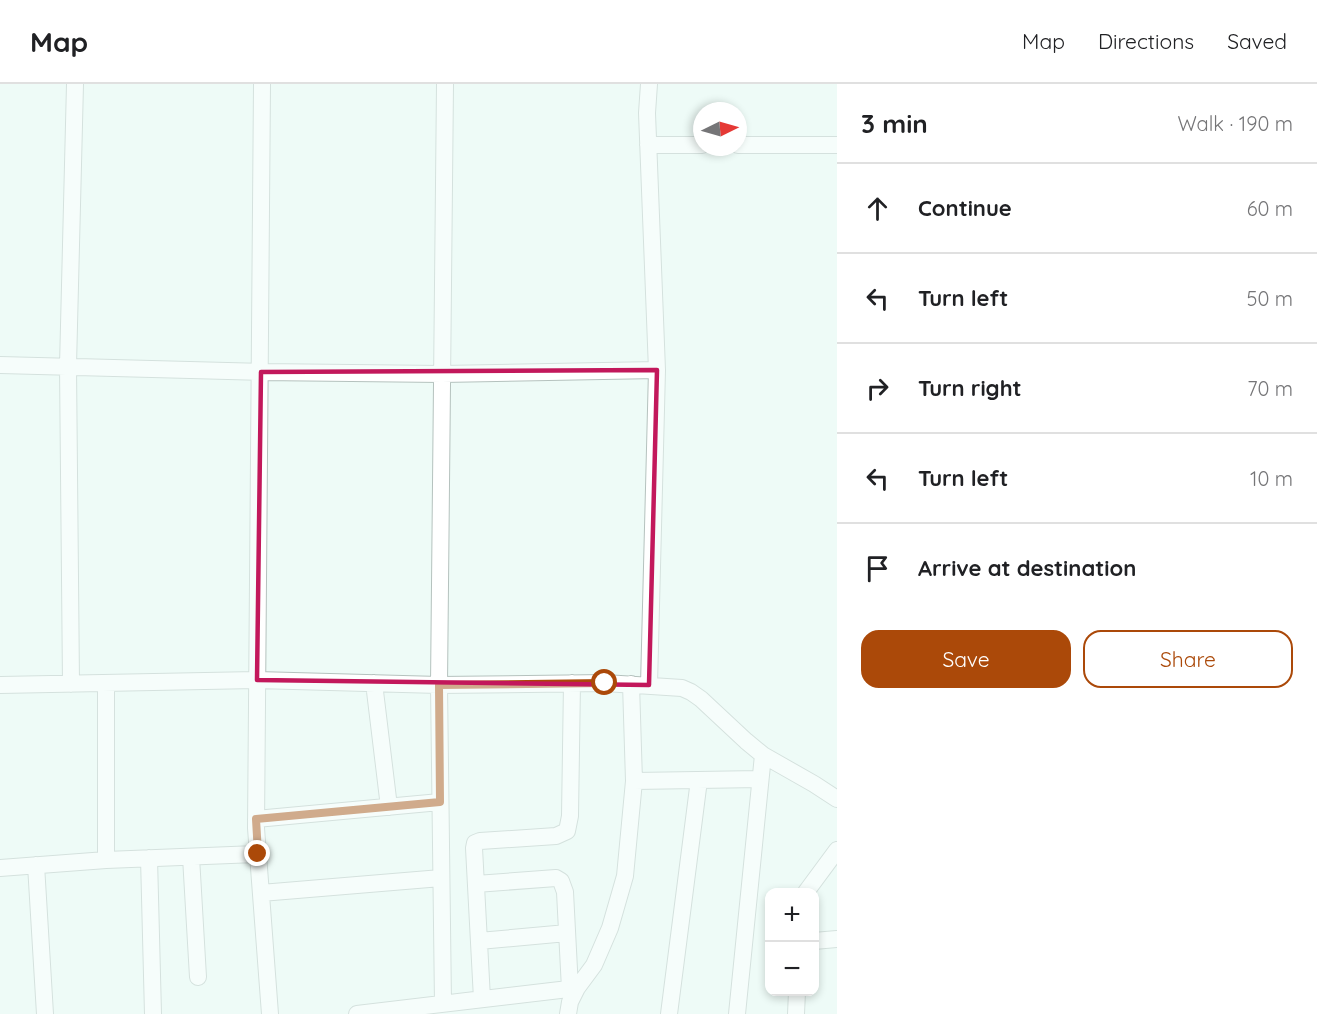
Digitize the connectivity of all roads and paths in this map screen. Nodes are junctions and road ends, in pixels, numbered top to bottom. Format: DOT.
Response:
graph roads {
  1 [pos="75,84"];
  2 [pos="262,84"];
  3 [pos="445,84"];
  4 [pos="648,84"];
  5 [pos="648,145"];
  6 [pos="693,145"];
  7 [pos="747,145"];
  8 [pos="837,145"];
  9 [pos="0,365"];
  10 [pos="68,366"];
  11 [pos="657,370"];
  12 [pos="261,372"];
  13 [pos="442,374"];
  14 [pos="257,680"];
  15 [pos="105,683"];
  16 [pos="374,683"];
  17 [pos="572,683"];
  18 [pos="71,684"];
  19 [pos="631,684"];
  20 [pos="0,685"];
  21 [pos="439,685"];
  22 [pos="649,685"];
  23 [pos="763,755"];
  24 [pos="760,779"];
  25 [pos="699,780"];
  26 [pos="634,782"];
  27 [pos="837,799"];
  28 [pos="440,802"];
  29 [pos="389,807"];
  30 [pos="256,819"];
  31 [pos="837,850"];
  32 [pos="258,854"];
  33 [pos="191,857"];
  34 [pos="149,858"];
  35 [pos="106,860"];
  36 [pos="36,865"];
  37 [pos="0,868"];
  38 [pos="441,878"];
  39 [pos="476,884"];
  40 [pos="809,888"];
  41 [pos="261,892"];
  42 [pos="567,933"];
  43 [pos="837,939"];
  44 [pos="479,941"];
  45 [pos="819,941"];
  46 [pos="198,977"];
  47 [pos="573,988"];
  48 [pos="797,996"];
  49 [pos="482,999"];
  50 [pos="442,1004"];
  51 [pos="45,1014"];
  52 [pos="153,1014"];
  53 [pos="270,1014"];
  54 [pos="357,1014"];
  55 [pos="568,1014"];
  56 [pos="669,1014"];
  57 [pos="737,1014"];
  58 [pos="796,1014"];
  1 -- 10 [label="street"];
  2 -- 12 [label="street"];
  3 -- 13 [label="street"];
  4 -- 5 [label="street"];
  5 -- 6 [label="street"];
  5 -- 11 [label="street"];
  7 -- 8 [label="street"];
  9 -- 10 [label="street"];
  10 -- 12 [label="street"];
  10 -- 18 [label="street"];
  11 -- 13 [label="street"];
  11 -- 22 [label="street"];
  12 -- 13 [label="street"];
  12 -- 14 [label="street"];
  13 -- 21 [label="street"];
  14 -- 15 [label="street"];
  14 -- 16 [label="street"];
  14 -- 30 [label="street"];
  15 -- 18 [label="street"];
  15 -- 35 [label="street"];
  16 -- 21 [label="street"];
  16 -- 29 [label="street"];
  17 -- 19 [label="street"];
  17 -- 21 [label="street"];
  17 -- 39 [label="street"];
  18 -- 20 [label="street"];
  19 -- 22 [label="street"];
  19 -- 26 [label="street"];
  21 -- 28 [label="street"];
  22 -- 23 [label="street"];
  23 -- 24 [label="street"];
  23 -- 27 [label="street"];
  24 -- 25 [label="street"];
  24 -- 57 [label="street"];
  25 -- 26 [label="street"];
  25 -- 56 [label="street"];
  26 -- 47 [label="street"];
  28 -- 29 [label="street"];
  28 -- 38 [label="street"];
  29 -- 30 [label="street"];
  30 -- 32 [label="street"];
  31 -- 40 [label="street"];
  32 -- 33 [label="street"];
  32 -- 41 [label="street"];
  33 -- 34 [label="street"];
  33 -- 46 [label="street"];
  34 -- 35 [label="street"];
  34 -- 52 [label="street"];
  35 -- 36 [label="street"];
  36 -- 37 [label="street"];
  36 -- 51 [label="street"];
  38 -- 41 [label="street"];
  38 -- 50 [label="street"];
  39 -- 42 [label="street"];
  39 -- 44 [label="street"];
  41 -- 53 [label="street"];
  42 -- 44 [label="street"];
  42 -- 47 [label="street"];
  43 -- 45 [label="street"];
  44 -- 49 [label="street"];
  47 -- 49 [label="street"];
  47 -- 55 [label="street"];
  48 -- 58 [label="street"];
  49 -- 50 [label="street"];
  50 -- 54 [label="street"];
}
